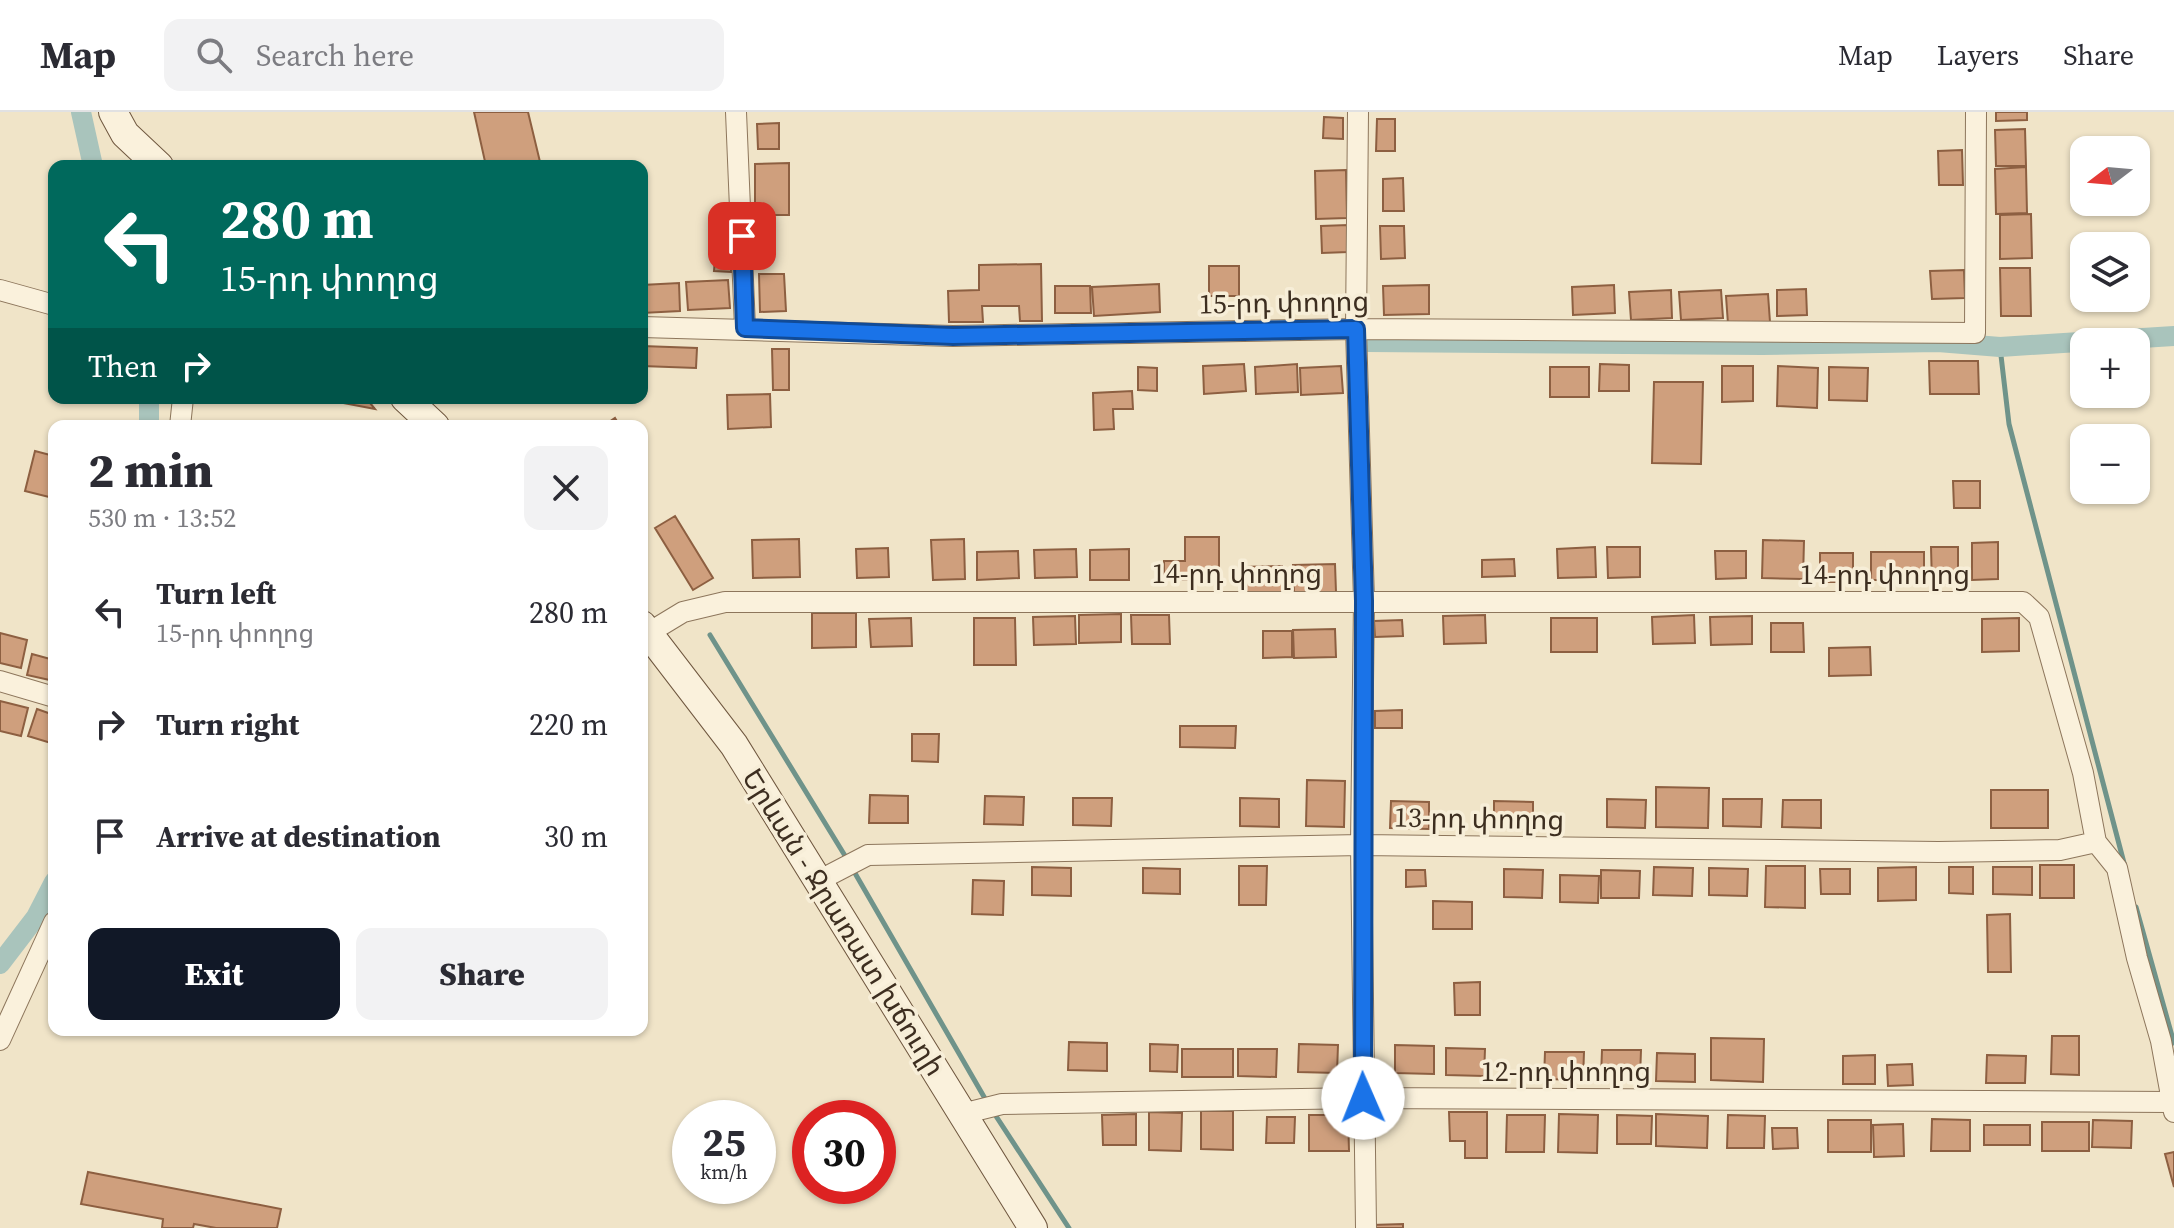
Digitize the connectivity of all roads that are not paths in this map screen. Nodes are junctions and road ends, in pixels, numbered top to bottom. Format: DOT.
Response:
graph roads {
  1 [pos="113,112"];
  2 [pos="736,112"];
  3 [pos="1358,112"];
  4 [pos="1976,112"];
  5 [pos="153,160"];
  6 [pos="0,290"];
  7 [pos="48,303"];
  8 [pos="648,327"];
  9 [pos="745,328"];
  10 [pos="1356,329"];
  11 [pos="411,404"];
  12 [pos="429,420"];
  13 [pos="1364,601"];
  14 [pos="648,627"];
  15 [pos="648,631"];
  16 [pos="0,681"];
  17 [pos="48,695"];
  18 [pos="2096,842"];
  19 [pos="1361,845"];
  20 [pos="818,881"];
  21 [pos="48,935"];
  22 [pos="2,1031"];
  23 [pos="1363,1098"];
  24 [pos="2172,1107"];
  25 [pos="968,1113"];
  26 [pos="1033,1228"];
  27 [pos="1366,1228"];
  1 -- 5 [label="main road"];
  2 -- 9 [label="street"];
  3 -- 10 [label="street"];
  4 -- 10 [label="street, 15-րդ փողոց"];
  6 -- 7 [label="street"];
  8 -- 9 [label="street, 15-րդ փողոց"];
  9 -- 10 [label="street, 15-րդ փողոց"];
  10 -- 13 [label="street"];
  11 -- 12 [label="main road"];
  13 -- 14 [label="street, 14-րդ փողոց"];
  13 -- 18 [label="street, 14-րդ փողոց"];
  13 -- 19 [label="street"];
  15 -- 20 [label="main road, Երևան - Ջրառատ խճուղի"];
  16 -- 17 [label="street"];
  18 -- 19 [label="street, 13-րդ փողոց"];
  18 -- 24 [label="street"];
  19 -- 20 [label="street, 13-րդ փողոց"];
  19 -- 23 [label="street"];
  20 -- 25 [label="main road, Երևան - Ջրառատ խճուղի"];
  21 -- 22 [label="street"];
  23 -- 24 [label="street, 12-րդ փողոց"];
  23 -- 25 [label="street, 12-րդ փողոց"];
  23 -- 27 [label="street"];
  25 -- 26 [label="main road, Երևան - Ջրառատ խճուղի"];
}
